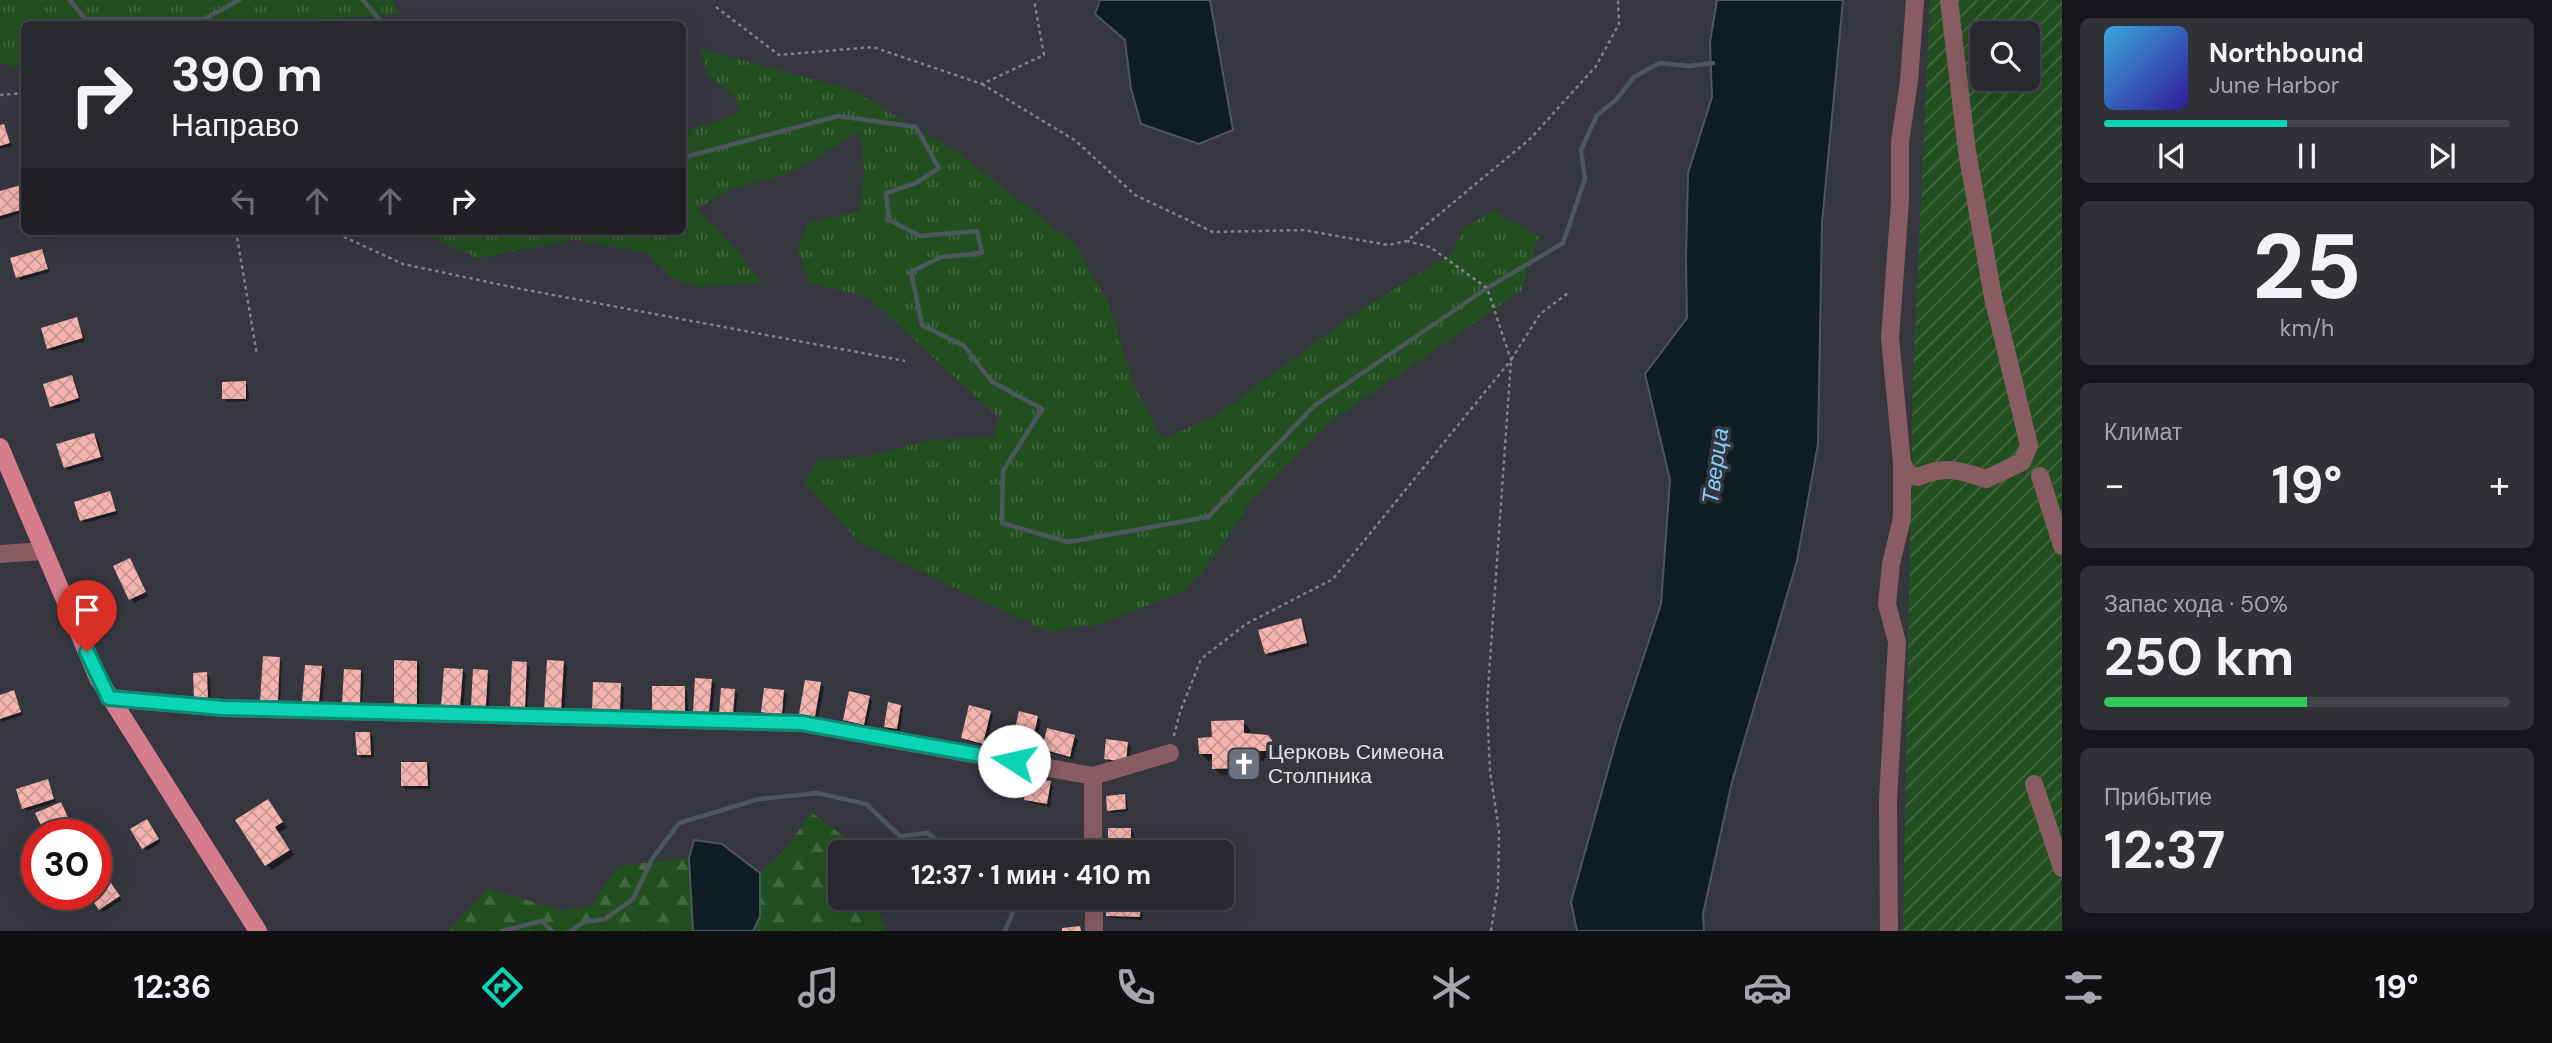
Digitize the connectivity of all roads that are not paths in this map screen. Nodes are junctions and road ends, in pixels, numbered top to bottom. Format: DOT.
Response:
graph roads {
  1 [pos="1915,0"];
  2 [pos="1949,0"];
  3 [pos="0,447"];
  4 [pos="1902,463"];
  5 [pos="2040,476"];
  6 [pos="2062,546"];
  7 [pos="43,551"];
  8 [pos="0,554"];
  9 [pos="109,698"];
  10 [pos="1170,753"];
  11 [pos="1093,776"];
  12 [pos="2034,784"];
  13 [pos="1094,840"];
  14 [pos="2062,868"];
  15 [pos="1094,910"];
  16 [pos="258,931"];
  17 [pos="1094,931"];
  18 [pos="1889,931"];
  1 -- 4 [label="street"];
  2 -- 4 [label="street"];
  3 -- 7 [label="main road"];
  4 -- 18 [label="street"];
  5 -- 6 [label="street"];
  7 -- 8 [label="street"];
  7 -- 9 [label="main road"];
  9 -- 11 [label="street"];
  9 -- 16 [label="main road"];
  10 -- 11 [label="street"];
  11 -- 13 [label="street"];
  12 -- 14 [label="street"];
  15 -- 17 [label="street"];
}
